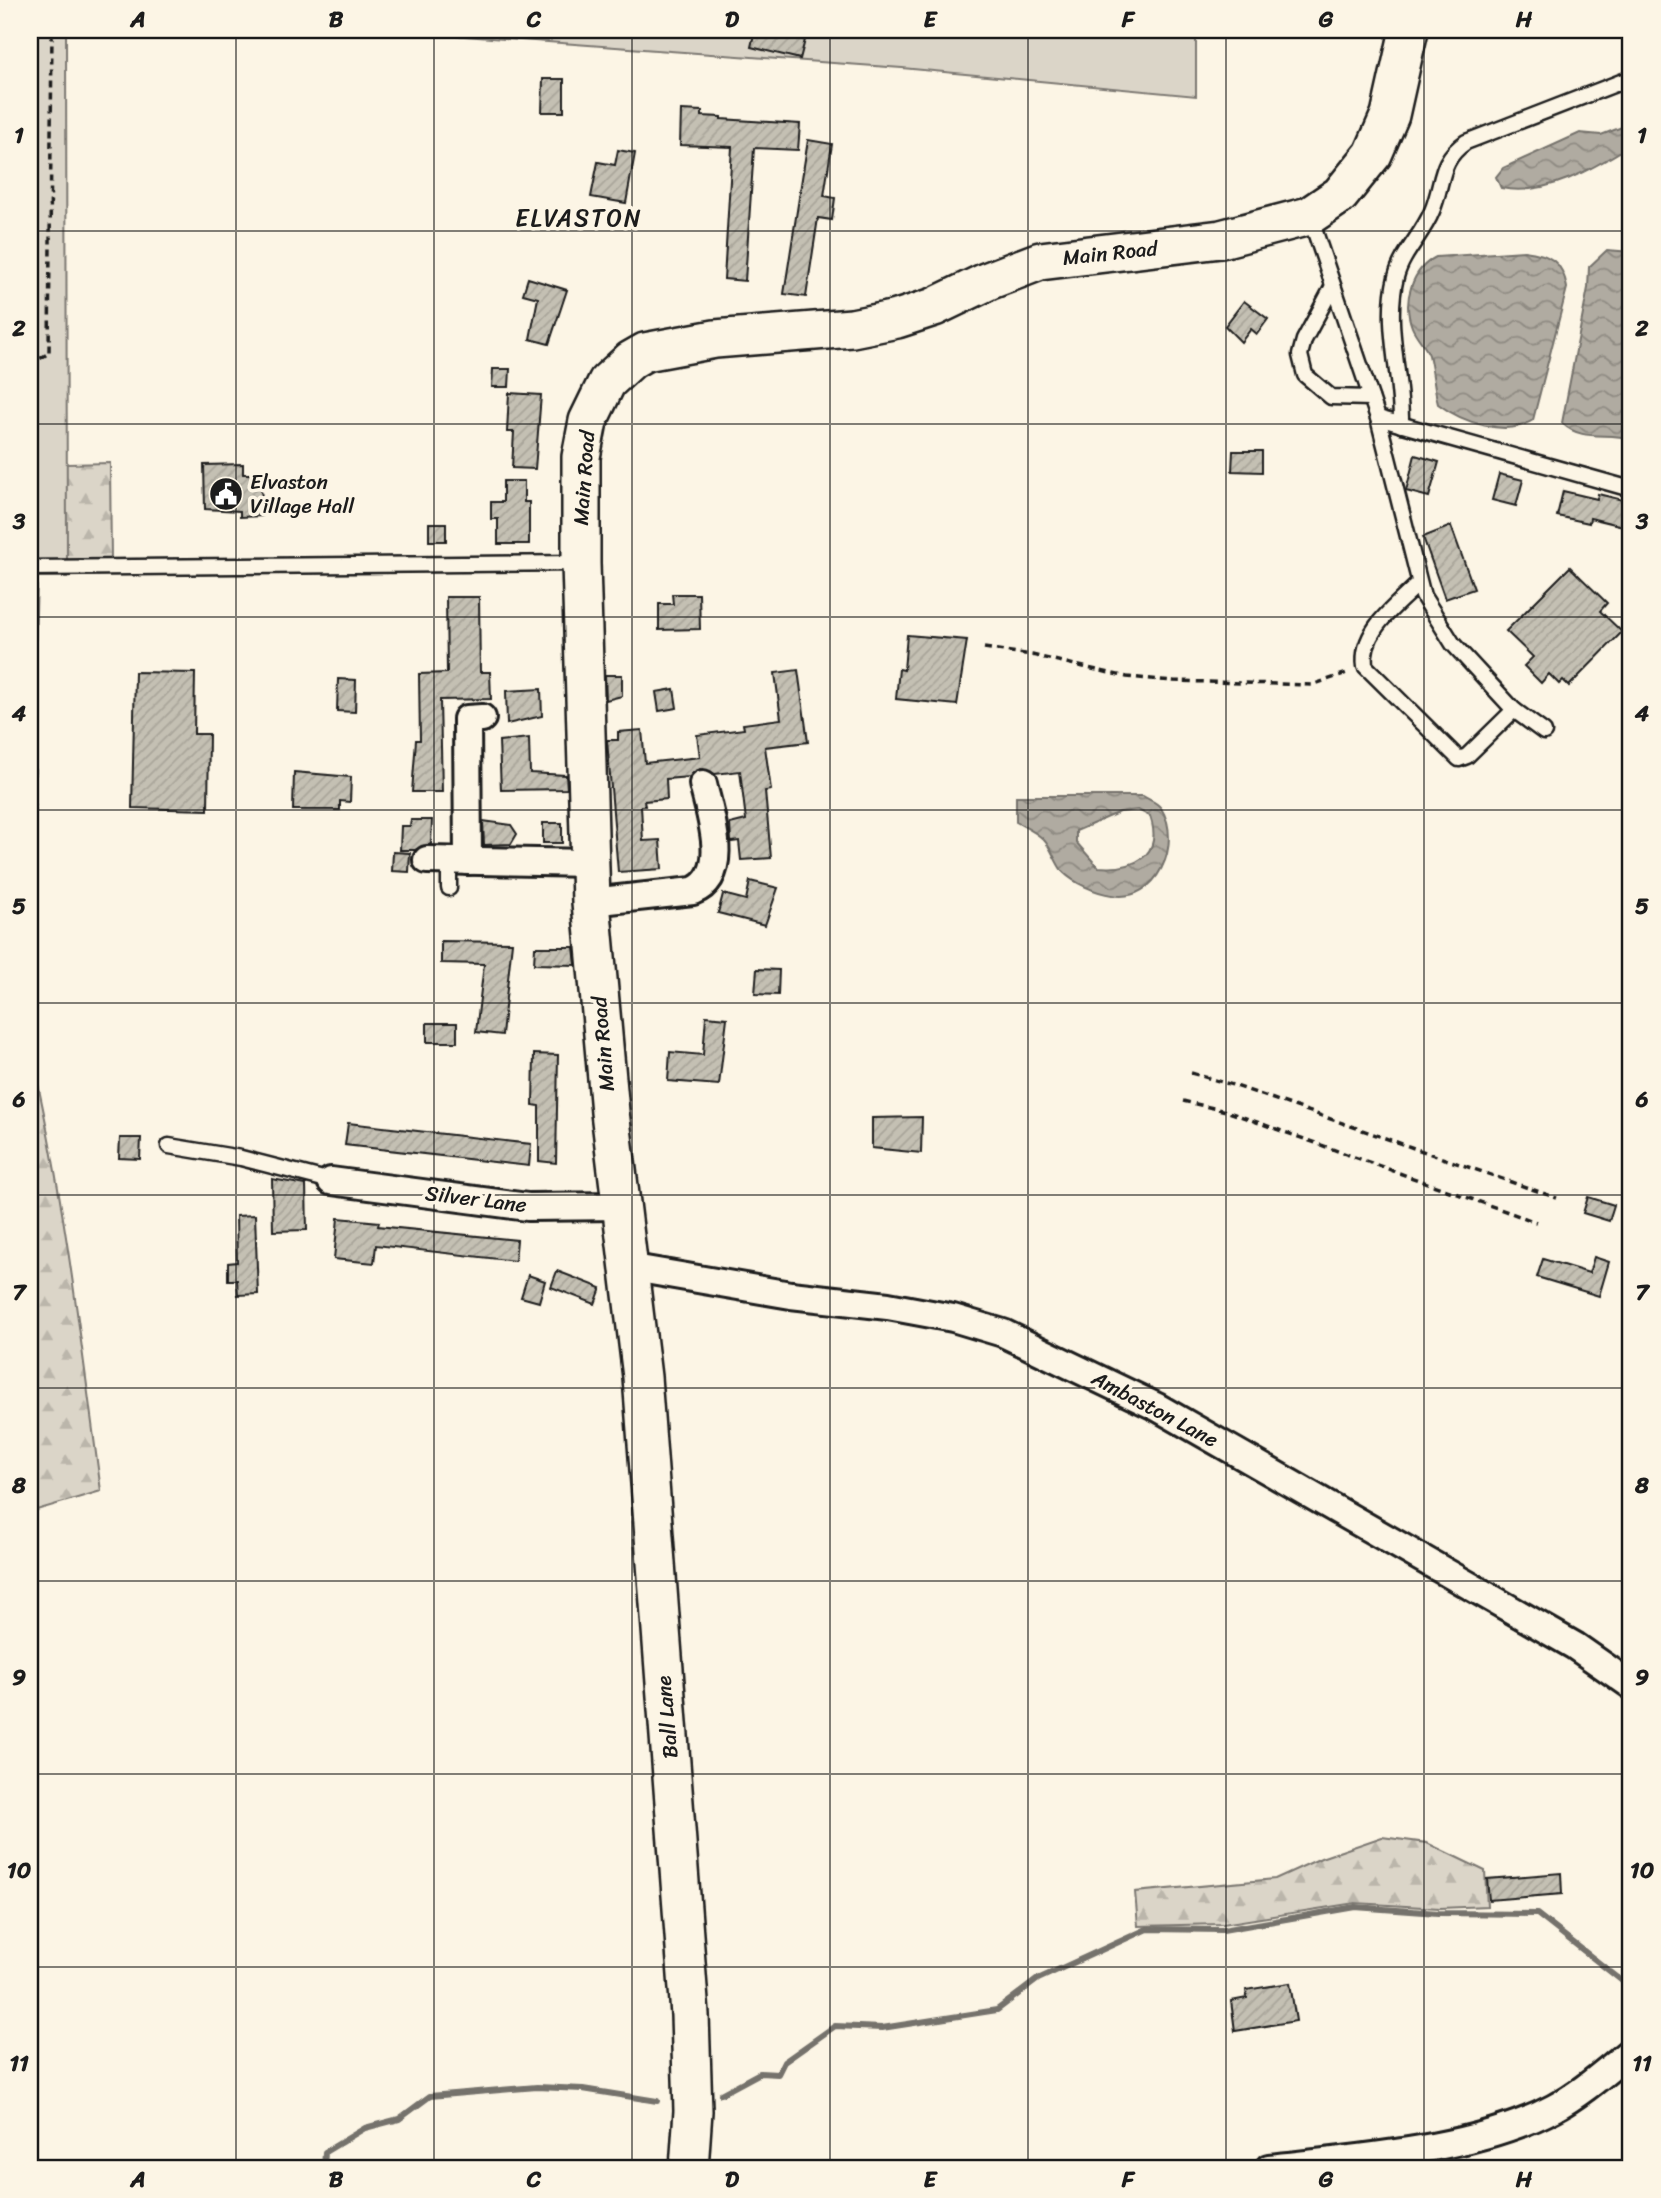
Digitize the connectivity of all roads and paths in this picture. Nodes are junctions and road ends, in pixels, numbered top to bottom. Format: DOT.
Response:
graph roads {
  1 [pos="52,30"];
  2 [pos="607,30"];
  3 [pos="641,30"];
  4 [pos="1409,30"];
  5 [pos="1631,78"];
  6 [pos="1309,216"];
  7 [pos="1333,286"];
  8 [pos="30,365"];
  9 [pos="1371,398"];
  10 [pos="1378,418"];
  11 [pos="1401,425"];
  12 [pos="1631,489"];
  13 [pos="580,563"];
  14 [pos="30,568"];
  15 [pos="1418,584"];
  16 [pos="984,648"];
  17 [pos="1365,666"];
  18 [pos="1514,710"];
  19 [pos="482,718"];
  20 [pos="1544,732"];
  21 [pos="703,784"];
  22 [pos="448,861"];
  23 [pos="589,863"];
  24 [pos="449,888"];
  25 [pos="591,902"];
  26 [pos="1191,1073"];
  27 [pos="1183,1101"];
  28 [pos="169,1146"];
  29 [pos="331,1181"];
  30 [pos="1556,1198"];
  31 [pos="621,1206"];
  32 [pos="1536,1222"];
  33 [pos="628,1267"];
  34 [pos="1631,1685"];
  35 [pos="1631,2051"];
  36 [pos="688,2168"];
  37 [pos="1269,2168"];
  1 -- 8 [label="path"];
  2 -- 3 [label="path"];
  4 -- 6 [label="main road, Main Road"];
  5 -- 11 [label="lane"];
  6 -- 7 [label="lane"];
  6 -- 13 [label="main road, Main Road"];
  7 -- 9 [label="lane"];
  7 -- 9 [label="lane"];
  9 -- 10 [label="lane"];
  10 -- 11 [label="lane"];
  10 -- 15 [label="lane"];
  11 -- 12 [label="lane"];
  13 -- 14 [label="lane"];
  13 -- 23 [label="main road, Main Road"];
  15 -- 17 [label="lane"];
  15 -- 18 [label="lane"];
  16 -- 17 [label="path"];
  17 -- 18 [label="lane"];
  18 -- 20 [label="lane"];
  19 -- 22 [label="street"];
  21 -- 25 [label="street"];
  22 -- 23 [label="street"];
  22 -- 24 [label="lane"];
  23 -- 25 [label="main road, Main Road"];
  25 -- 31 [label="main road, Main Road"];
  26 -- 30 [label="path"];
  27 -- 32 [label="path"];
  28 -- 29 [label="lane"];
  29 -- 31 [label="street, Silver Lane"];
  31 -- 33 [label="main road, Main Road"];
  33 -- 34 [label="street, Ambaston Lane"];
  33 -- 36 [label="main road, Ball Lane"];
  35 -- 37 [label="street"];
}
